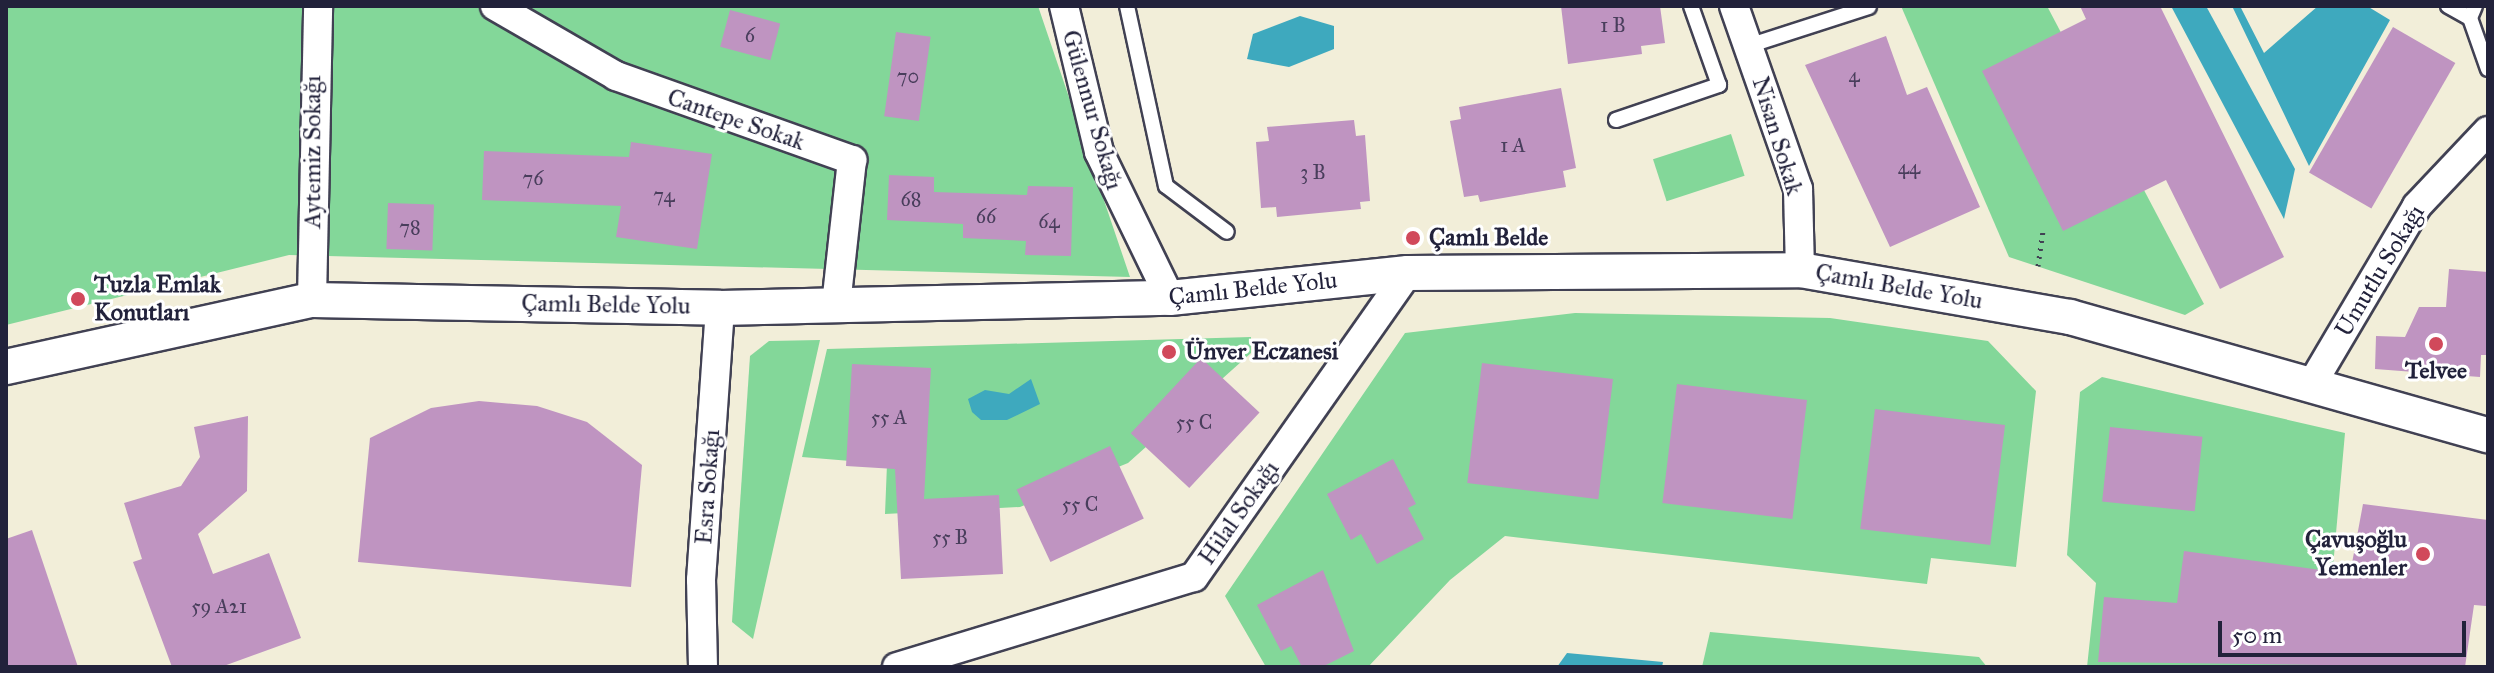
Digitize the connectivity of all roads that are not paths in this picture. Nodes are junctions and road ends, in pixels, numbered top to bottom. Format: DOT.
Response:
graph roads {
  1 [pos="318,6"];
  2 [pos="495,6"];
  3 [pos="1064,6"];
  4 [pos="1127,6"];
  5 [pos="1691,6"];
  6 [pos="1734,6"];
  7 [pos="2448,6"];
  8 [pos="1869,7"];
  9 [pos="2473,12"];
  10 [pos="1748,46"];
  11 [pos="2488,69"];
  12 [pos="1616,120"];
  13 [pos="2488,131"];
  14 [pos="1227,232"];
  15 [pos="1800,270"];
  16 [pos="1408,273"];
  17 [pos="1170,298"];
  18 [pos="312,300"];
  19 [pos="836,305"];
  20 [pos="720,308"];
  21 [pos="6,367"];
  22 [pos="2313,382"];
  23 [pos="2488,435"];
  24 [pos="703,667"];
  25 [pos="897,667"];
  1 -- 18 [label="street, Aytemiz Sokağı"];
  2 -- 19 [label="street, Cantepe Sokak"];
  3 -- 17 [label="street, Gülennur Sokağı"];
  4 -- 14 [label="lane"];
  5 -- 12 [label="lane"];
  6 -- 10 [label="street, Nisan Sokak"];
  7 -- 9 [label="lane"];
  8 -- 10 [label="lane"];
  9 -- 11 [label="lane"];
  10 -- 15 [label="street, Nisan Sokak"];
  13 -- 22 [label="street, Umutlu Sokağı"];
  15 -- 16 [label="street, Çamlı Belde Yolu"];
  15 -- 22 [label="street, Çamlı Belde Yolu"];
  16 -- 17 [label="street, Çamlı Belde Yolu"];
  16 -- 25 [label="street, Hilal Sokağı"];
  17 -- 19 [label="street, Çamlı Belde Yolu"];
  18 -- 20 [label="street, Çamlı Belde Yolu"];
  18 -- 21 [label="street, Çamlı Belde Yolu"];
  19 -- 20 [label="street, Çamlı Belde Yolu"];
  20 -- 24 [label="street, Esra Sokağı"];
  22 -- 23 [label="street, Çamlı Belde Yolu"];
}
